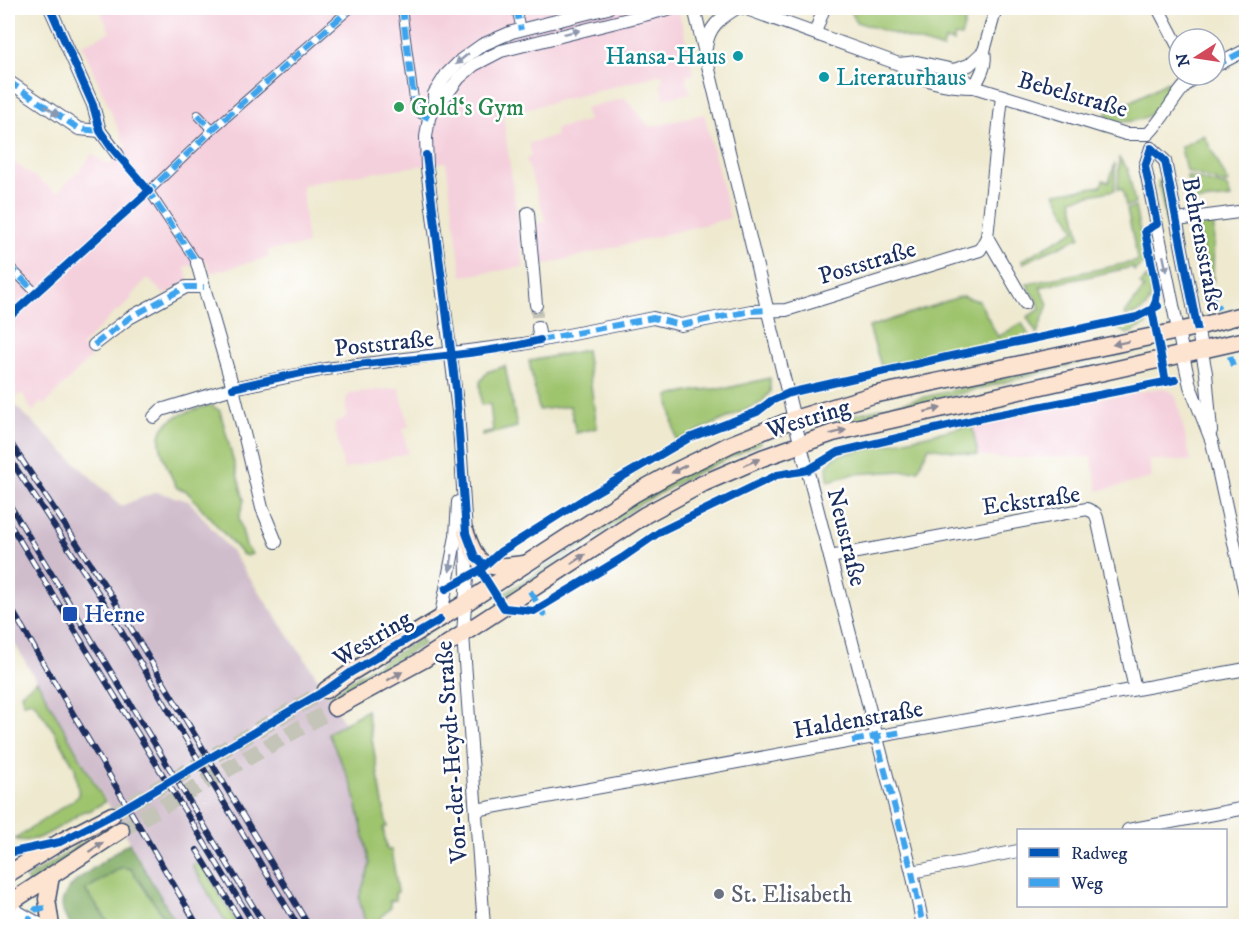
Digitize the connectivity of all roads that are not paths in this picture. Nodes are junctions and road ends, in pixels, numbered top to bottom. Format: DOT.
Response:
graph roads {
  1 [pos="50,8"];
  2 [pos="351,8"];
  3 [pos="402,8"];
  4 [pos="516,8"];
  5 [pos="608,8"];
  6 [pos="672,8"];
  7 [pos="694,8"];
  8 [pos="737,8"];
  9 [pos="744,8"];
  10 [pos="824,8"];
  11 [pos="996,8"];
  12 [pos="1158,8"];
  13 [pos="1168,27"];
  14 [pos="521,30"];
  15 [pos="815,33"];
  16 [pos="1246,50"];
  17 [pos="984,51"];
  18 [pos="705,52"];
  19 [pos="1227,60"];
  20 [pos="899,64"];
  21 [pos="954,70"];
  22 [pos="8,81"];
  23 [pos="974,87"];
  24 [pos="1183,87"];
  25 [pos="1002,96"];
  26 [pos="434,106"];
  27 [pos="198,115"];
  28 [pos="429,118"];
  29 [pos="212,130"];
  30 [pos="100,131"];
  31 [pos="1148,134"];
  32 [pos="1151,148"];
  33 [pos="118,156"];
  34 [pos="149,191"];
  35 [pos="1246,211"];
  36 [pos="528,213"];
  37 [pos="1177,220"];
  38 [pos="987,237"];
  39 [pos="197,263"];
  40 [pos="8,265"];
  41 [pos="204,287"];
  42 [pos="36,292"];
  43 [pos="1025,303"];
  44 [pos="536,305"];
  45 [pos="768,310"];
  46 [pos="1246,314"];
  47 [pos="8,318"];
  48 [pos="1197,327"];
  49 [pos="1178,331"];
  50 [pos="1246,340"];
  51 [pos="94,345"];
  52 [pos="1202,351"];
  53 [pos="452,355"];
  54 [pos="1183,355"];
  55 [pos="233,388"];
  56 [pos="154,417"];
  57 [pos="794,419"];
  58 [pos="1212,442"];
  59 [pos="801,443"];
  60 [pos="460,468"];
  61 [pos="466,533"];
  62 [pos="276,542"];
  63 [pos="830,556"];
  64 [pos="526,564"];
  65 [pos="1246,598"];
  66 [pos="464,604"];
  67 [pos="440,620"];
  68 [pos="463,634"];
  69 [pos="1246,669"];
  70 [pos="1135,689"];
  71 [pos="326,690"];
  72 [pos="335,708"];
  73 [pos="876,737"];
  74 [pos="1246,808"];
  75 [pos="476,810"];
  76 [pos="112,815"];
  77 [pos="1138,829"];
  78 [pos="121,830"];
  79 [pos="1017,851"];
  80 [pos="912,872"];
  81 [pos="8,874"];
  82 [pos="51,876"];
  83 [pos="8,906"];
  84 [pos="40,927"];
  85 [pos="51,927"];
  86 [pos="484,927"];
  87 [pos="923,927"];
  1 -- 30 [label="street"];
  2 -- 29 [label="street"];
  3 -- 28 [label="street"];
  4 -- 14 [label="street"];
  5 -- 14 [label="street"];
  26 -- 6 [label="street, one-way"];
  7 -- 18 [label="street, Neustraße"];
  8 -- 18 [label="street"];
  9 -- 15 [label="street, Bebelstraße"];
  10 -- 15 [label="street"];
  11 -- 17 [label="street"];
  12 -- 13 [label="street"];
  14 -- 26 [label="street, one-way"];
  15 -- 20 [label="street, Bebelstraße"];
  16 -- 19 [label="street"];
  17 -- 21 [label="street"];
  17 -- 23 [label="street"];
  18 -- 45 [label="street, Neustraße"];
  20 -- 21 [label="street, Bebelstraße"];
  20 -- 23 [label="street, Bebelstraße"];
  21 -- 23 [label="street, Bebelstraße"];
  22 -- 30 [label="street, one-way"];
  23 -- 25 [label="street, Bebelstraße"];
  24 -- 31 [label="street"];
  25 -- 31 [label="street, Bebelstraße"];
  25 -- 38 [label="street"];
  26 -- 28 [label="street, Von-der-Heydt-Straße"];
  27 -- 29 [label="street"];
  28 -- 53 [label="street, Von-der-Heydt-Straße"];
  29 -- 34 [label="street"];
  30 -- 33 [label="street"];
  31 -- 32 [label="street, Bebelstraße"];
  32 -- 37 [label="street, Behrensstraße"];
  32 -- 49 [label="street, Behrensstraße, one-way"];
  33 -- 34 [label="street"];
  34 -- 39 [label="street"];
  34 -- 42 [label="street"];
  35 -- 37 [label="street"];
  36 -- 44 [label="street"];
  37 -- 48 [label="street, Behrensstraße"];
  38 -- 43 [label="street"];
  38 -- 45 [label="street, Poststraße"];
  39 -- 41 [label="street"];
  40 -- 42 [label="street"];
  41 -- 51 [label="street"];
  41 -- 55 [label="street"];
  42 -- 47 [label="street"];
  45 -- 53 [label="street, Poststraße"];
  45 -- 57 [label="street, Neustraße"];
  46 -- 48 [label="main road, Westring"];
  48 -- 49 [label="main road, Westring"];
  48 -- 52 [label="street, Behrensstraße"];
  49 -- 54 [label="street, Behrensstraße"];
  49 -- 57 [label="main road, Westring, one-way"];
  50 -- 52 [label="main road, Westring"];
  52 -- 54 [label="main road, Westring"];
  52 -- 58 [label="street, Behrensstraße"];
  53 -- 55 [label="street, Poststraße"];
  53 -- 60 [label="street, Von-der-Heydt-Straße"];
  54 -- 58 [label="street, Behrensstraße"];
  59 -- 54 [label="main road, Westring, one-way"];
  55 -- 56 [label="street, Poststraße"];
  55 -- 62 [label="street"];
  57 -- 59 [label="street, Neustraße"];
  57 -- 64 [label="main road, Westring, one-way"];
  58 -- 65 [label="street, Behrensstraße"];
  59 -- 63 [label="street, Neustraße"];
  68 -- 59 [label="main road, Westring, one-way"];
  60 -- 61 [label="street, Von-der-Heydt-Straße"];
  60 -- 67 [label="street, Von-der-Heydt-Straße, one-way"];
  61 -- 64 [label="main road"];
  61 -- 66 [label="street, Von-der-Heydt-Straße"];
  63 -- 70 [label="street, Eckstraße"];
  63 -- 73 [label="street, Neustraße"];
  64 -- 66 [label="main road, Westring"];
  66 -- 67 [label="main road, Westring"];
  66 -- 68 [label="street, Von-der-Heydt-Straße"];
  67 -- 71 [label="main road, Westring"];
  72 -- 68 [label="main road, Westring, one-way"];
  68 -- 75 [label="street, Von-der-Heydt-Straße"];
  69 -- 70 [label="street, Haldenstraße"];
  70 -- 73 [label="street, Haldenstraße"];
  73 -- 75 [label="street, Haldenstraße"];
  73 -- 80 [label="street, Neustraße"];
  74 -- 77 [label="street"];
  75 -- 86 [label="street, Von-der-Heydt-Straße"];
  76 -- 81 [label="main road"];
  82 -- 78 [label="main road, one-way"];
  79 -- 80 [label="street"];
  80 -- 87 [label="street, Neustraße"];
  82 -- 83 [label="main road"];
  82 -- 85 [label="main road"];
  83 -- 84 [label="street"];
}
